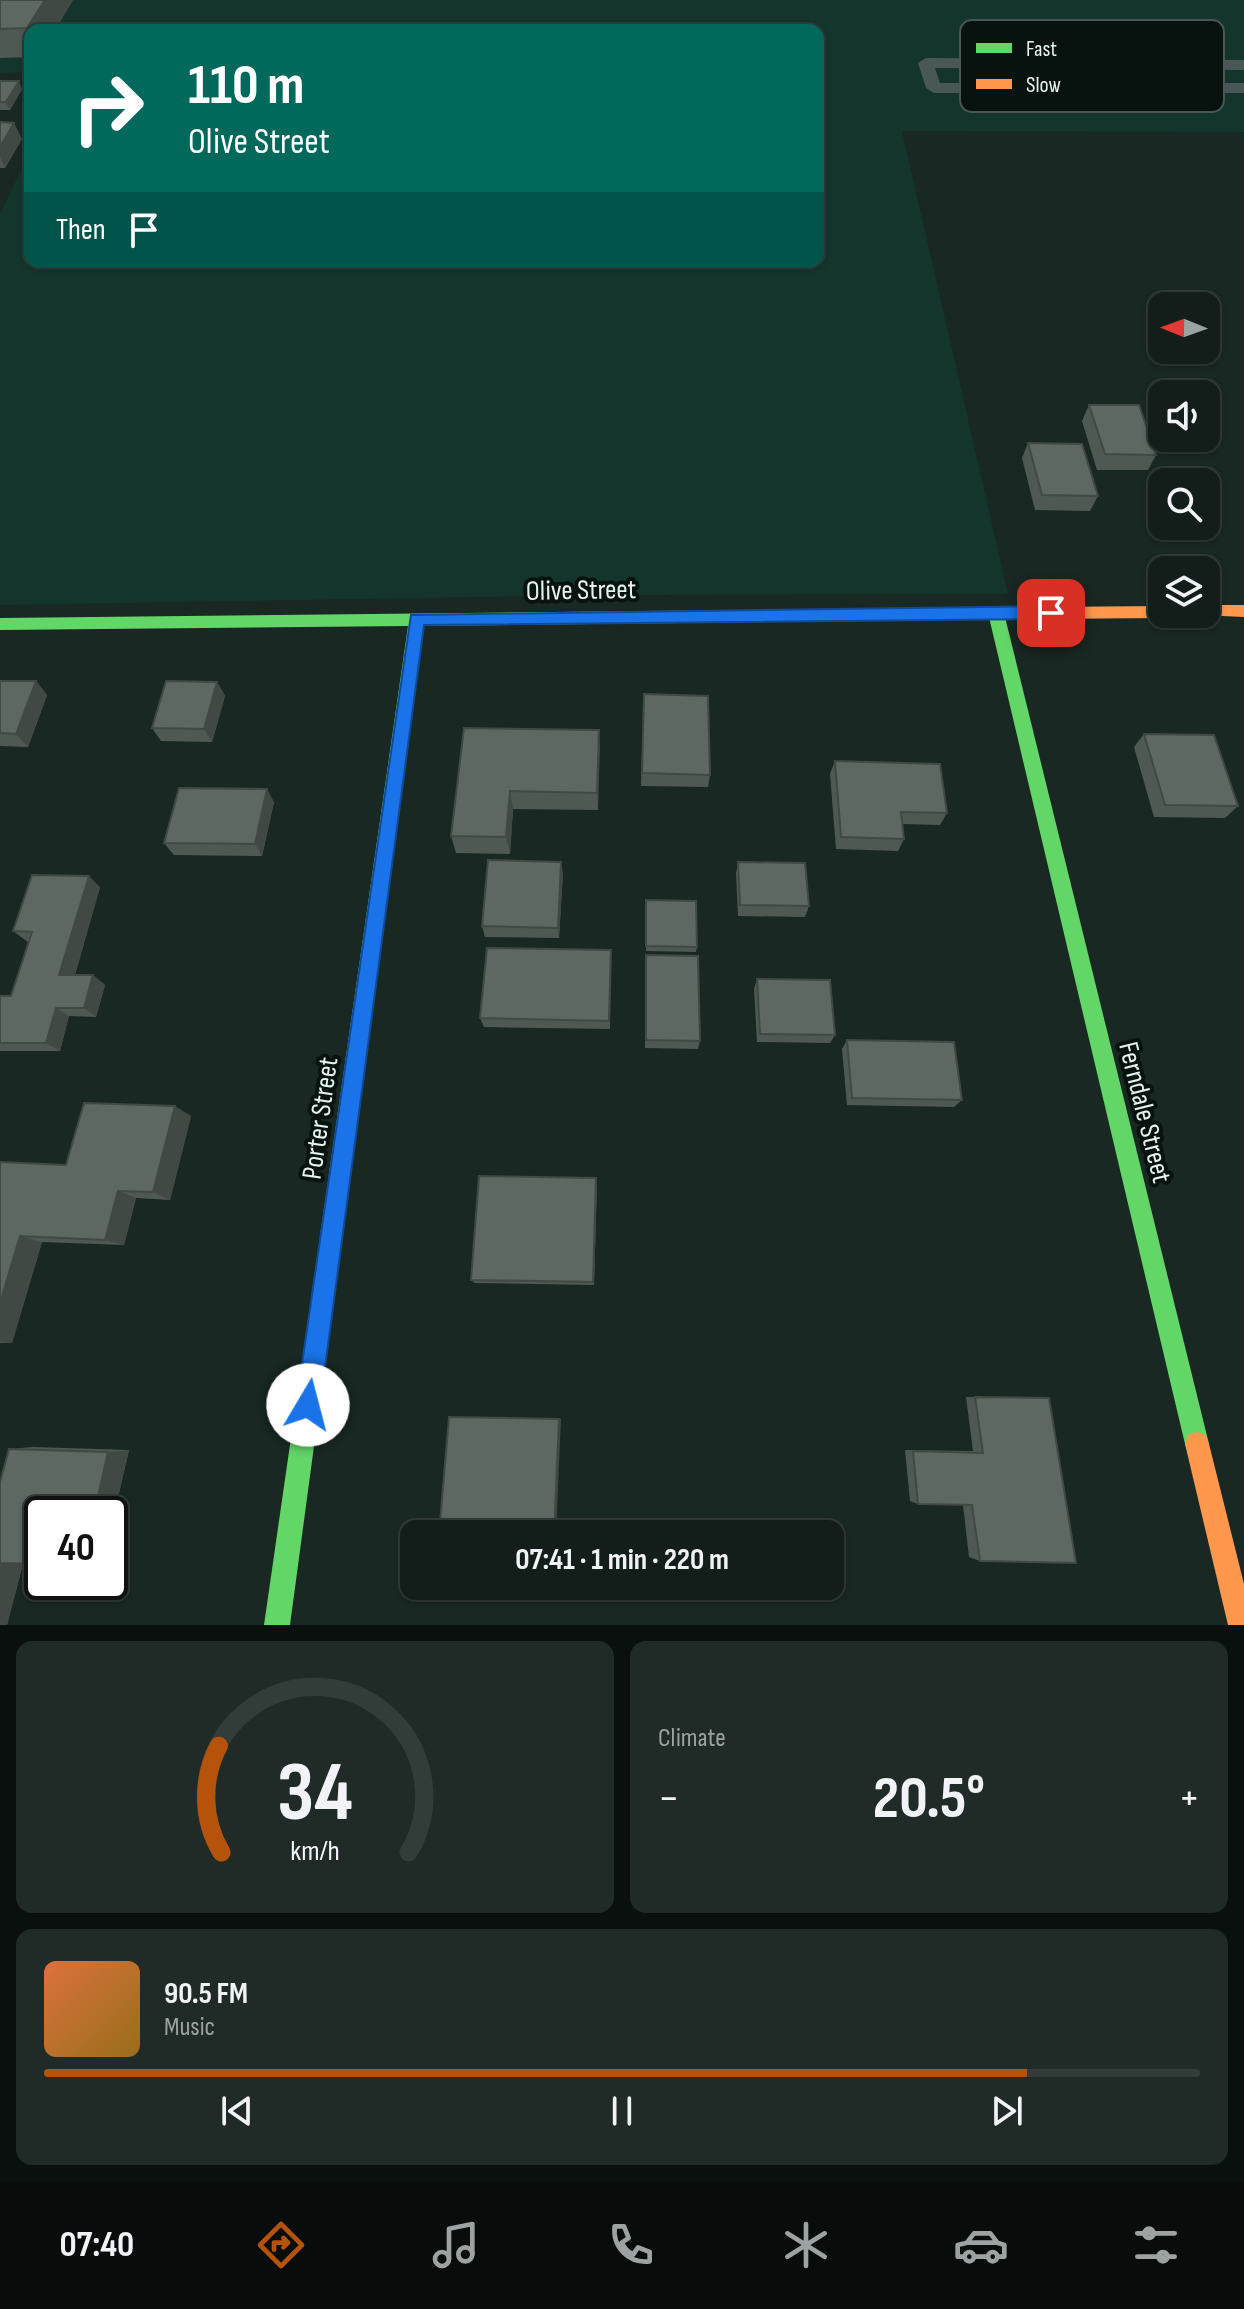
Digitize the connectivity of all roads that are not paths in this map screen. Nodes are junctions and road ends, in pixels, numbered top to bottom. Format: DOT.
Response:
graph roads {
  1 [pos="960,63"];
  2 [pos="1224,65"];
  3 [pos="1244,65"];
  4 [pos="960,88"];
  5 [pos="1220,611"];
  6 [pos="1244,611"];
  7 [pos="1148,612"];
  8 [pos="996,613"];
  9 [pos="417,619"];
  10 [pos="0,624"];
  11 [pos="277,1625"];
  12 [pos="1241,1625"];
  1 -- 4 [label="lane"];
  2 -- 3 [label="lane"];
  5 -- 6 [label="street"];
  7 -- 8 [label="street, Olive Street"];
  8 -- 9 [label="street, Olive Street"];
  8 -- 12 [label="street, Ferndale Street"];
  9 -- 10 [label="street, Olive Street"];
  9 -- 11 [label="street, Porter Street"];
}
